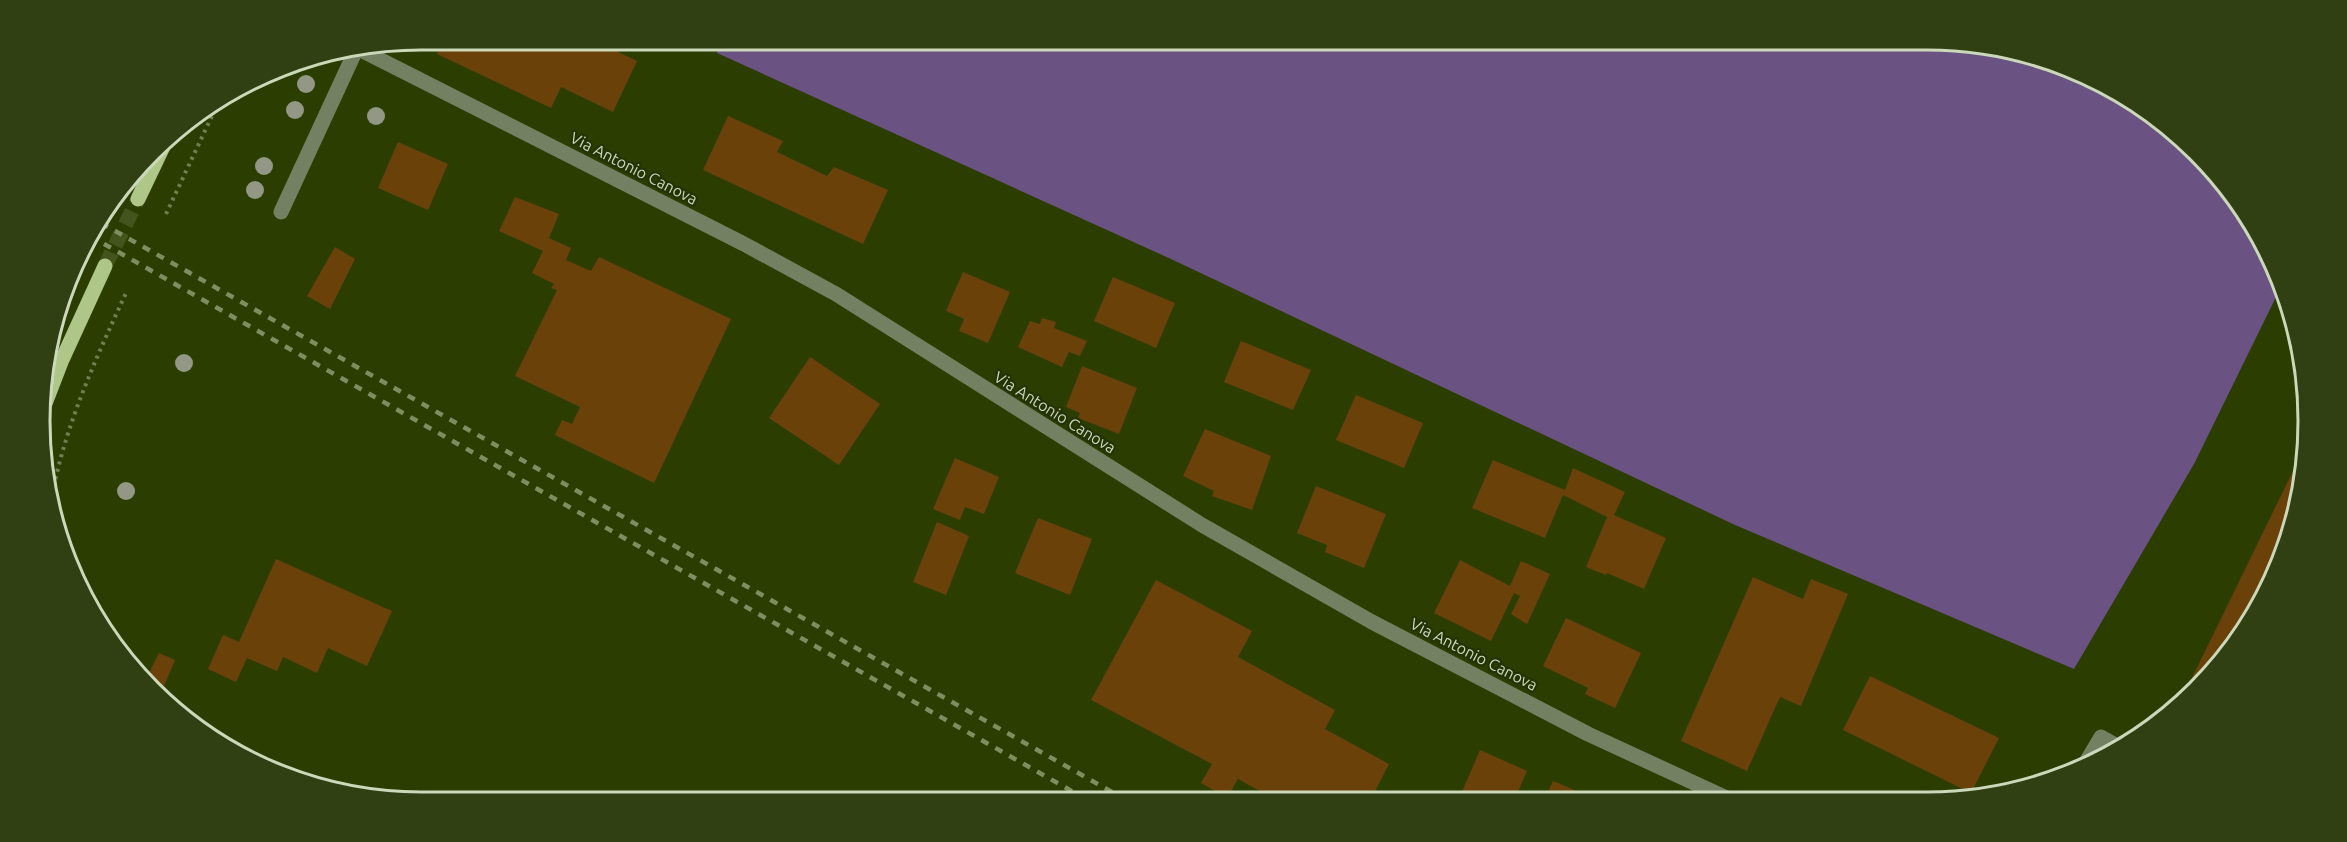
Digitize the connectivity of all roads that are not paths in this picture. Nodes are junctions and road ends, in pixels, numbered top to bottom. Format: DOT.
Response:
graph roads {
  1 [pos="368,54"];
  2 [pos="353,56"];
  3 [pos="157,159"];
  4 [pos="138,200"];
  5 [pos="281,212"];
  6 [pos="105,266"];
  7 [pos="51,387"];
  8 [pos="2112,743"];
  9 [pos="2091,754"];
  10 [pos="1714,792"];
  1 -- 10 [label="street, Via Antonio Canova"];
  2 -- 5 [label="street"];
  3 -- 4 [label="main road"];
  6 -- 7 [label="main road"];
  8 -- 9 [label="street"];
}
